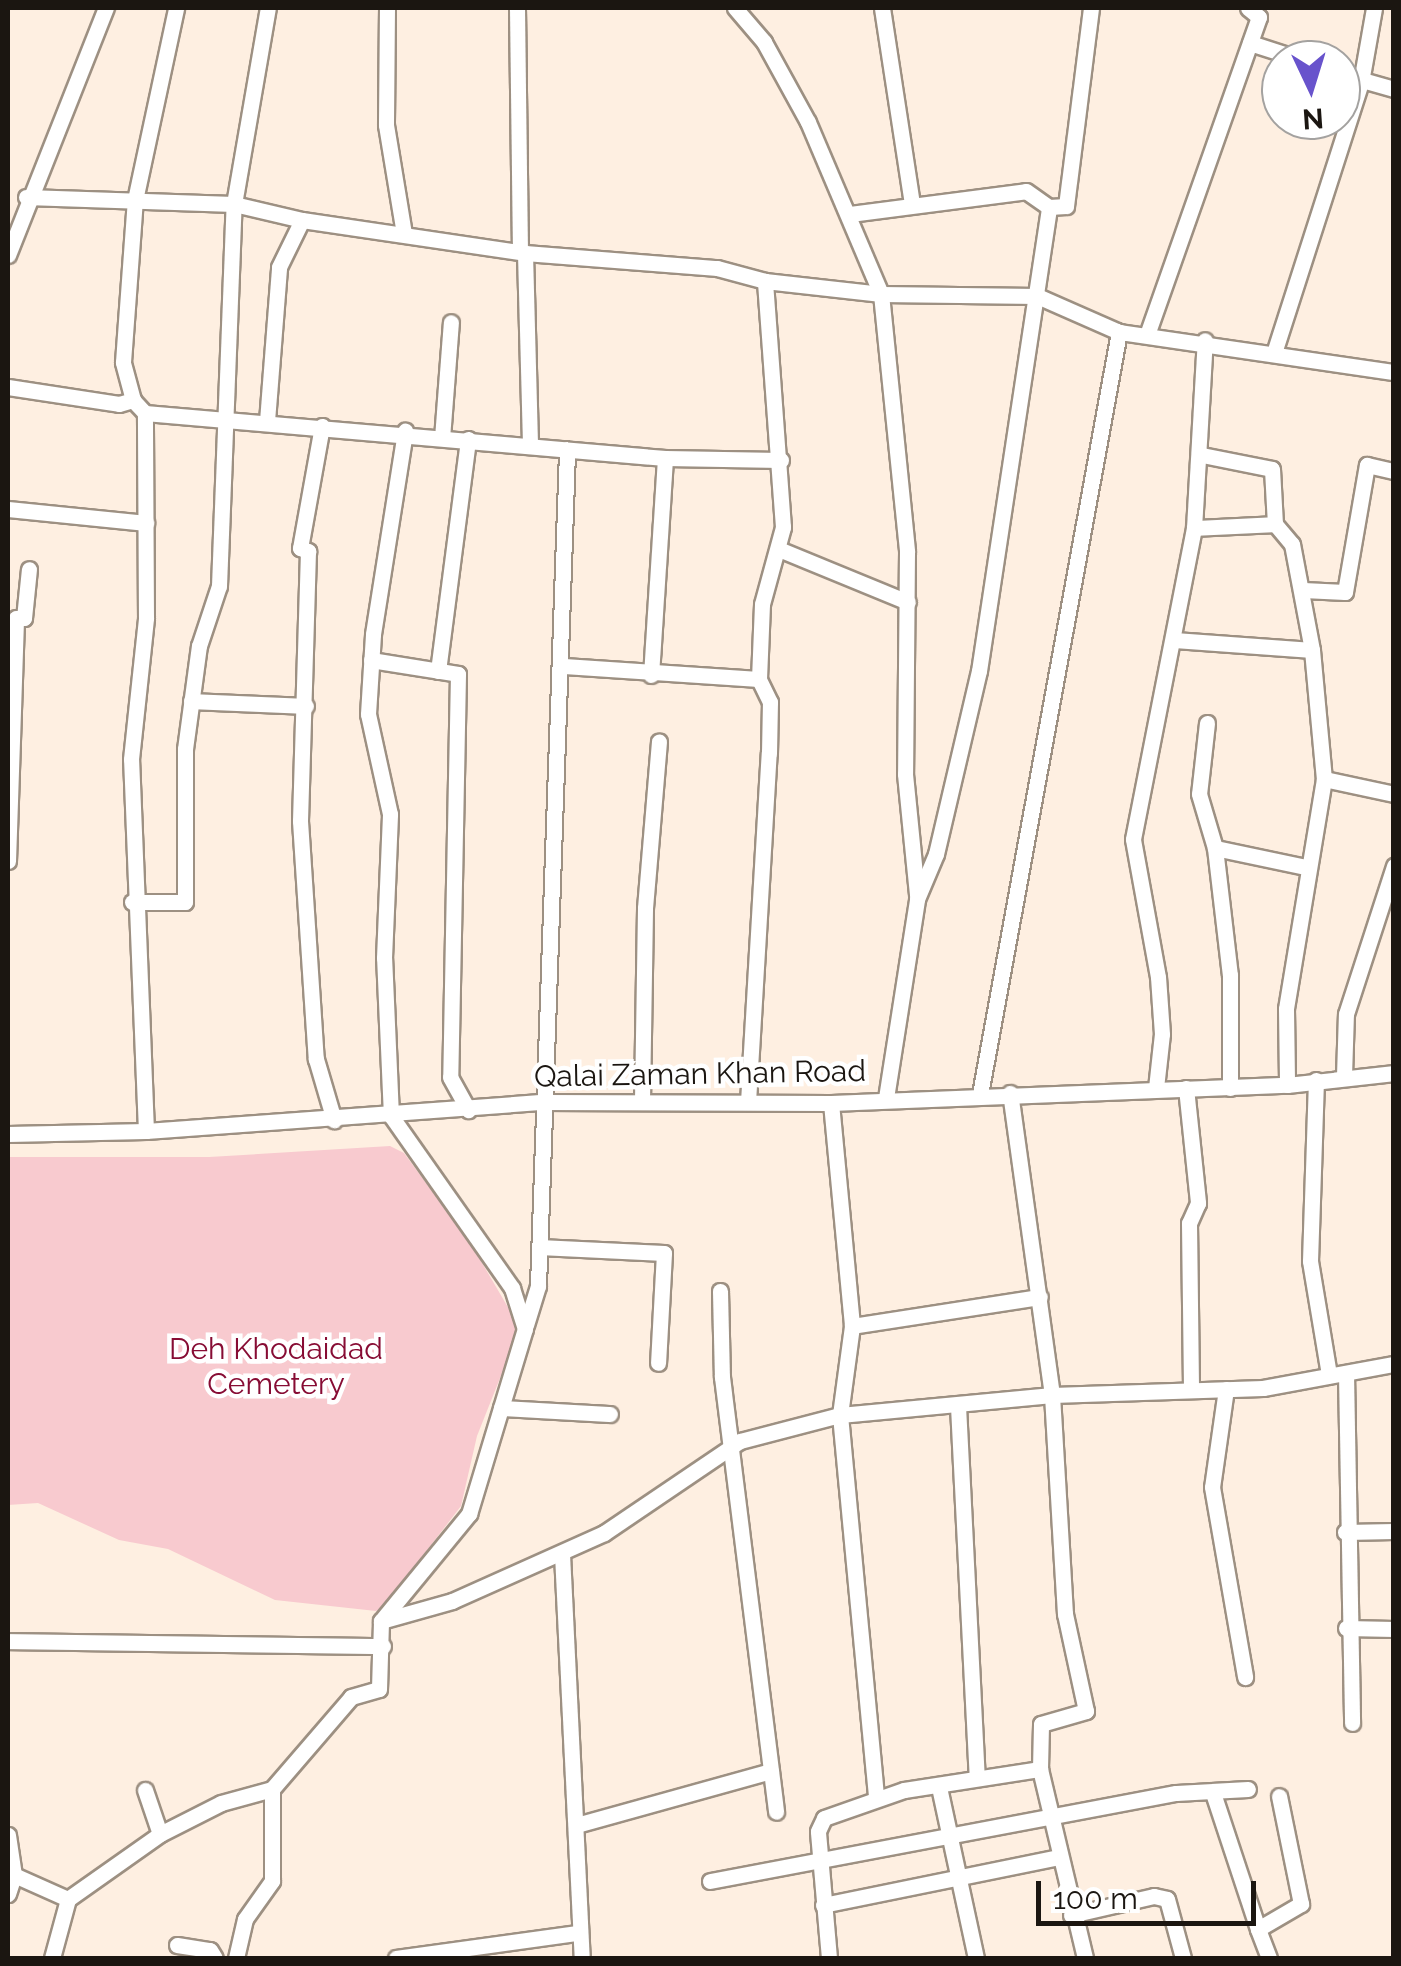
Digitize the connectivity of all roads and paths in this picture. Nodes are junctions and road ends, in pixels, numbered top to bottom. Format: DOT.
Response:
graph roads {
  1 [pos="106,8"];
  2 [pos="176,8"];
  3 [pos="268,8"];
  4 [pos="387,8"];
  5 [pos="517,8"];
  6 [pos="734,8"];
  7 [pos="883,8"];
  8 [pos="1091,8"];
  9 [pos="1248,8"];
  10 [pos="1374,8"];
  11 [pos="1250,43"];
  12 [pos="1261,47"];
  13 [pos="1361,82"];
  14 [pos="1394,89"];
  15 [pos="1342,140"];
  16 [pos="26,197"];
  17 [pos="135,200"];
  18 [pos="234,204"];
  19 [pos="912,205"];
  20 [pos="1049,206"];
  21 [pos="850,214"];
  22 [pos="302,220"];
  23 [pos="13,222"];
  24 [pos="404,234"];
  25 [pos="522,250"];
  26 [pos="8,255"];
  27 [pos="764,281"];
  28 [pos="881,294"];
  29 [pos="1037,296"];
  30 [pos="451,322"];
  31 [pos="1119,332"];
  32 [pos="1148,332"];
  33 [pos="1206,340"];
  34 [pos="1274,353"];
  35 [pos="1394,372"];
  36 [pos="8,387"];
  37 [pos="133,400"];
  38 [pos="144,413"];
  39 [pos="227,417"];
  40 [pos="267,421"];
  41 [pos="322,426"];
  42 [pos="405,431"];
  43 [pos="442,438"];
  44 [pos="468,439"];
  45 [pos="530,446"];
  46 [pos="567,450"];
  47 [pos="1202,455"];
  48 [pos="664,458"];
  49 [pos="781,460"];
  50 [pos="1394,471"];
  51 [pos="8,509"];
  52 [pos="146,523"];
  53 [pos="1276,524"];
  54 [pos="1194,528"];
  55 [pos="781,550"];
  56 [pos="29,568"];
  57 [pos="1303,590"];
  58 [pos="908,602"];
  59 [pos="1176,640"];
  60 [pos="1312,650"];
  61 [pos="371,660"];
  62 [pos="564,666"];
  63 [pos="438,671"];
  64 [pos="651,675"];
  65 [pos="758,678"];
  66 [pos="12,680"];
  67 [pos="191,701"];
  68 [pos="306,706"];
  69 [pos="1208,724"];
  70 [pos="659,742"];
  71 [pos="1324,779"];
  72 [pos="1394,794"];
  73 [pos="1214,848"];
  74 [pos="8,861"];
  75 [pos="1306,866"];
  76 [pos="1394,866"];
  77 [pos="918,899"];
  78 [pos="132,902"];
  79 [pos="1394,1073"];
  80 [pos="1344,1076"];
  81 [pos="1316,1080"];
  82 [pos="1287,1085"];
  83 [pos="1156,1088"];
  84 [pos="1186,1088"];
  85 [pos="1230,1088"];
  86 [pos="1010,1093"];
  87 [pos="980,1094"];
  88 [pos="886,1098"];
  89 [pos="642,1100"];
  90 [pos="542,1102"];
  91 [pos="748,1102"];
  92 [pos="831,1103"];
  93 [pos="468,1110"];
  94 [pos="390,1116"];
  95 [pos="334,1120"];
  96 [pos="146,1131"];
  97 [pos="8,1134"];
  98 [pos="539,1247"];
  99 [pos="720,1292"];
  100 [pos="1040,1297"];
  101 [pos="852,1326"];
  102 [pos="525,1328"];
  103 [pos="658,1363"];
  104 [pos="1394,1364"];
  105 [pos="1346,1373"];
  106 [pos="1328,1375"];
  107 [pos="1226,1388"];
  108 [pos="1191,1389"];
  109 [pos="1052,1394"];
  110 [pos="958,1406"];
  111 [pos="501,1408"];
  112 [pos="610,1414"];
  113 [pos="840,1415"];
  114 [pos="734,1450"];
  115 [pos="1394,1531"];
  116 [pos="1346,1532"];
  117 [pos="562,1554"];
  118 [pos="381,1622"];
  119 [pos="1346,1628"];
  120 [pos="1394,1629"];
  121 [pos="8,1641"];
  122 [pos="382,1646"];
  123 [pos="1245,1677"];
  124 [pos="1352,1724"];
  125 [pos="1040,1769"];
  126 [pos="771,1771"];
  127 [pos="977,1778"];
  128 [pos="939,1787"];
  129 [pos="272,1789"];
  130 [pos="1248,1789"];
  131 [pos="145,1790"];
  132 [pos="1213,1793"];
  133 [pos="1279,1796"];
  134 [pos="876,1798"];
  135 [pos="776,1812"];
  136 [pos="1050,1821"];
  137 [pos="580,1824"];
  138 [pos="160,1834"];
  139 [pos="8,1836"];
  140 [pos="950,1840"];
  141 [pos="1058,1857"];
  142 [pos="826,1863"];
  143 [pos="14,1875"];
  144 [pos="710,1881"];
  145 [pos="961,1881"];
  146 [pos="8,1894"];
  147 [pos="68,1900"];
  148 [pos="824,1905"];
  149 [pos="1071,1915"];
  150 [pos="1258,1929"];
  151 [pos="576,1933"];
  152 [pos="177,1945"];
  153 [pos="52,1958"];
  154 [pos="215,1958"];
  155 [pos="236,1958"];
  156 [pos="396,1958"];
  157 [pos="582,1958"];
  158 [pos="829,1958"];
  159 [pos="976,1958"];
  160 [pos="1085,1958"];
  161 [pos="1183,1958"];
  162 [pos="1269,1958"];
  1 -- 16 [label="street"];
  2 -- 17 [label="street"];
  3 -- 18 [label="street"];
  4 -- 24 [label="street"];
  5 -- 25 [label="street"];
  6 -- 21 [label="street"];
  7 -- 19 [label="street"];
  8 -- 20 [label="street"];
  9 -- 11 [label="street"];
  10 -- 13 [label="street"];
  11 -- 12 [label="street"];
  11 -- 32 [label="street"];
  13 -- 14 [label="street"];
  15 -- 34 [label="street"];
  16 -- 17 [label="street"];
  16 -- 23 [label="street"];
  17 -- 18 [label="street"];
  17 -- 37 [label="street"];
  18 -- 22 [label="street"];
  18 -- 39 [label="street"];
  19 -- 20 [label="street"];
  19 -- 21 [label="street"];
  20 -- 29 [label="street"];
  21 -- 28 [label="street"];
  22 -- 24 [label="street"];
  22 -- 40 [label="street"];
  23 -- 26 [label="street"];
  24 -- 25 [label="street"];
  25 -- 27 [label="street"];
  25 -- 45 [label="street"];
  27 -- 28 [label="street"];
  27 -- 49 [label="street"];
  28 -- 29 [label="street"];
  28 -- 58 [label="street"];
  29 -- 31 [label="street"];
  29 -- 77 [label="street"];
  30 -- 43 [label="street"];
  31 -- 32 [label="street"];
  31 -- 87 [label="street"];
  32 -- 33 [label="street"];
  33 -- 34 [label="street"];
  33 -- 47 [label="street"];
  34 -- 35 [label="street"];
  36 -- 37 [label="street"];
  37 -- 38 [label="street"];
  38 -- 39 [label="street"];
  38 -- 52 [label="street"];
  39 -- 40 [label="street"];
  39 -- 67 [label="street"];
  40 -- 41 [label="street"];
  41 -- 42 [label="street"];
  41 -- 68 [label="street"];
  42 -- 43 [label="street"];
  42 -- 61 [label="street"];
  43 -- 44 [label="street"];
  44 -- 45 [label="street"];
  44 -- 63 [label="street"];
  45 -- 46 [label="street"];
  46 -- 48 [label="street"];
  46 -- 62 [label="street"];
  47 -- 53 [label="street"];
  47 -- 54 [label="street"];
  48 -- 49 [label="street"];
  48 -- 64 [label="street"];
  49 -- 55 [label="street"];
  50 -- 57 [label="street"];
  51 -- 52 [label="street"];
  52 -- 78 [label="street"];
  53 -- 54 [label="street"];
  53 -- 57 [label="street"];
  54 -- 59 [label="street"];
  55 -- 58 [label="street"];
  55 -- 65 [label="street"];
  56 -- 66 [label="street"];
  57 -- 60 [label="street"];
  58 -- 77 [label="street"];
  59 -- 60 [label="street"];
  59 -- 83 [label="street"];
  60 -- 71 [label="street"];
  61 -- 63 [label="street"];
  61 -- 94 [label="street"];
  62 -- 64 [label="street"];
  62 -- 90 [label="street"];
  63 -- 93 [label="street"];
  64 -- 65 [label="street"];
  65 -- 91 [label="street"];
  66 -- 74 [label="street"];
  67 -- 68 [label="street"];
  67 -- 78 [label="street"];
  68 -- 95 [label="street"];
  69 -- 73 [label="street"];
  70 -- 89 [label="street"];
  71 -- 72 [label="street"];
  71 -- 75 [label="street"];
  73 -- 75 [label="street"];
  73 -- 85 [label="street"];
  75 -- 82 [label="street"];
  76 -- 80 [label="street"];
  77 -- 88 [label="street"];
  78 -- 96 [label="street"];
  79 -- 80 [label="street, Qalai Zaman Khan Road"];
  80 -- 81 [label="street, Qalai Zaman Khan Road"];
  81 -- 82 [label="street, Qalai Zaman Khan Road"];
  81 -- 106 [label="street"];
  82 -- 85 [label="street, Qalai Zaman Khan Road"];
  83 -- 84 [label="street, Qalai Zaman Khan Road"];
  83 -- 86 [label="street, Qalai Zaman Khan Road"];
  84 -- 85 [label="street, Qalai Zaman Khan Road"];
  84 -- 108 [label="street"];
  86 -- 87 [label="street, Qalai Zaman Khan Road"];
  86 -- 100 [label="street"];
  87 -- 88 [label="street, Qalai Zaman Khan Road"];
  88 -- 92 [label="street, Qalai Zaman Khan Road"];
  89 -- 90 [label="street, Qalai Zaman Khan Road"];
  89 -- 91 [label="street, Qalai Zaman Khan Road"];
  90 -- 93 [label="street, Qalai Zaman Khan Road"];
  90 -- 98 [label="street"];
  91 -- 92 [label="street, Qalai Zaman Khan Road"];
  92 -- 101 [label="street"];
  93 -- 94 [label="street, Qalai Zaman Khan Road"];
  94 -- 95 [label="street, Qalai Zaman Khan Road"];
  94 -- 102 [label="street"];
  95 -- 96 [label="street, Qalai Zaman Khan Road"];
  96 -- 97 [label="street, Qalai Zaman Khan Road"];
  98 -- 102 [label="street"];
  98 -- 103 [label="street"];
  99 -- 114 [label="street"];
  100 -- 101 [label="street"];
  100 -- 109 [label="street"];
  101 -- 113 [label="street"];
  102 -- 111 [label="street"];
  104 -- 105 [label="street"];
  105 -- 106 [label="street"];
  105 -- 116 [label="street"];
  106 -- 107 [label="street"];
  107 -- 108 [label="street"];
  107 -- 123 [label="street"];
  108 -- 109 [label="street"];
  109 -- 110 [label="street"];
  109 -- 125 [label="street"];
  110 -- 113 [label="street"];
  110 -- 127 [label="street"];
  111 -- 112 [label="street"];
  111 -- 118 [label="street"];
  113 -- 114 [label="street"];
  113 -- 134 [label="street"];
  114 -- 117 [label="street"];
  114 -- 126 [label="street"];
  115 -- 116 [label="street"];
  116 -- 119 [label="street"];
  117 -- 118 [label="street"];
  117 -- 137 [label="street"];
  118 -- 122 [label="street"];
  119 -- 120 [label="street"];
  119 -- 124 [label="street"];
  121 -- 122 [label="street"];
  122 -- 129 [label="street"];
  125 -- 127 [label="street"];
  125 -- 136 [label="street"];
  126 -- 135 [label="street"];
  126 -- 137 [label="street"];
  127 -- 128 [label="street"];
  128 -- 134 [label="street"];
  128 -- 140 [label="street"];
  129 -- 138 [label="street"];
  129 -- 155 [label="street"];
  130 -- 132 [label="street"];
  131 -- 138 [label="street"];
  132 -- 136 [label="street"];
  132 -- 150 [label="street"];
  133 -- 150 [label="street"];
  134 -- 142 [label="street"];
  136 -- 140 [label="street"];
  136 -- 141 [label="street"];
  137 -- 151 [label="street"];
  138 -- 147 [label="street"];
  139 -- 143 [label="street"];
  140 -- 142 [label="street"];
  140 -- 145 [label="street"];
  141 -- 145 [label="street"];
  141 -- 149 [label="street"];
  142 -- 144 [label="street"];
  142 -- 148 [label="street"];
  143 -- 146 [label="street"];
  143 -- 147 [label="street"];
  145 -- 148 [label="street"];
  145 -- 159 [label="street"];
  147 -- 153 [label="street"];
  148 -- 158 [label="street"];
  149 -- 160 [label="street"];
  149 -- 161 [label="street"];
  150 -- 162 [label="street"];
  151 -- 156 [label="street"];
  151 -- 157 [label="street"];
  152 -- 154 [label="street"];
}
